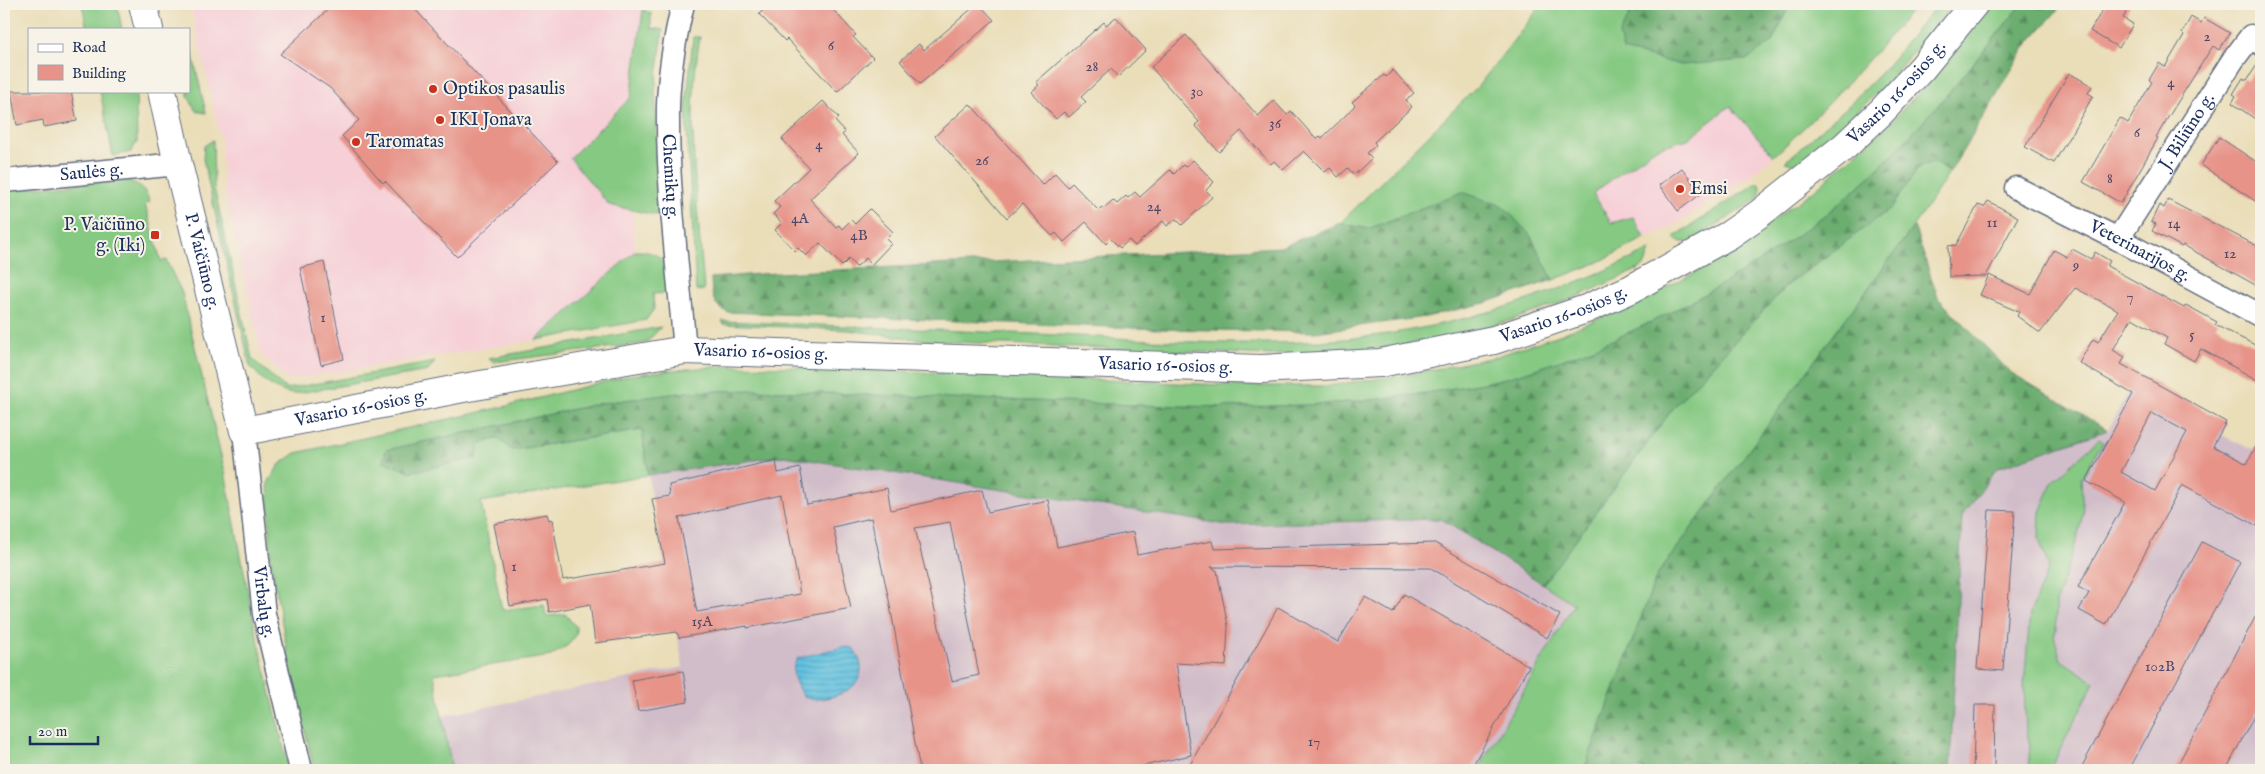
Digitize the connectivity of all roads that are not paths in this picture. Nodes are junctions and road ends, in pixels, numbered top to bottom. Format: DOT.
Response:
graph roads {
  1 [pos="144,4"];
  2 [pos="682,4"];
  3 [pos="1974,4"];
  4 [pos="149,28"];
  5 [pos="2261,44"];
  6 [pos="162,92"];
  7 [pos="178,164"];
  8 [pos="4,181"];
  9 [pos="2016,188"];
  10 [pos="2118,239"];
  11 [pos="2261,316"];
  12 [pos="685,350"];
  13 [pos="244,431"];
  14 [pos="301,770"];
  1 -- 4 [label="main road"];
  2 -- 12 [label="street, Chemikų g."];
  3 -- 12 [label="main road, Vasario 16-osios g."];
  5 -- 10 [label="street, J. Biliūno g."];
  6 -- 7 [label="main road, P. Vaičiūno g."];
  7 -- 8 [label="street, Saulės g."];
  7 -- 13 [label="main road, P. Vaičiūno g."];
  9 -- 10 [label="street, Veterinarijos g."];
  10 -- 11 [label="street, Veterinarijos g."];
  12 -- 13 [label="main road, Vasario 16-osios g."];
  13 -- 14 [label="street, Virbalų g."];
}
